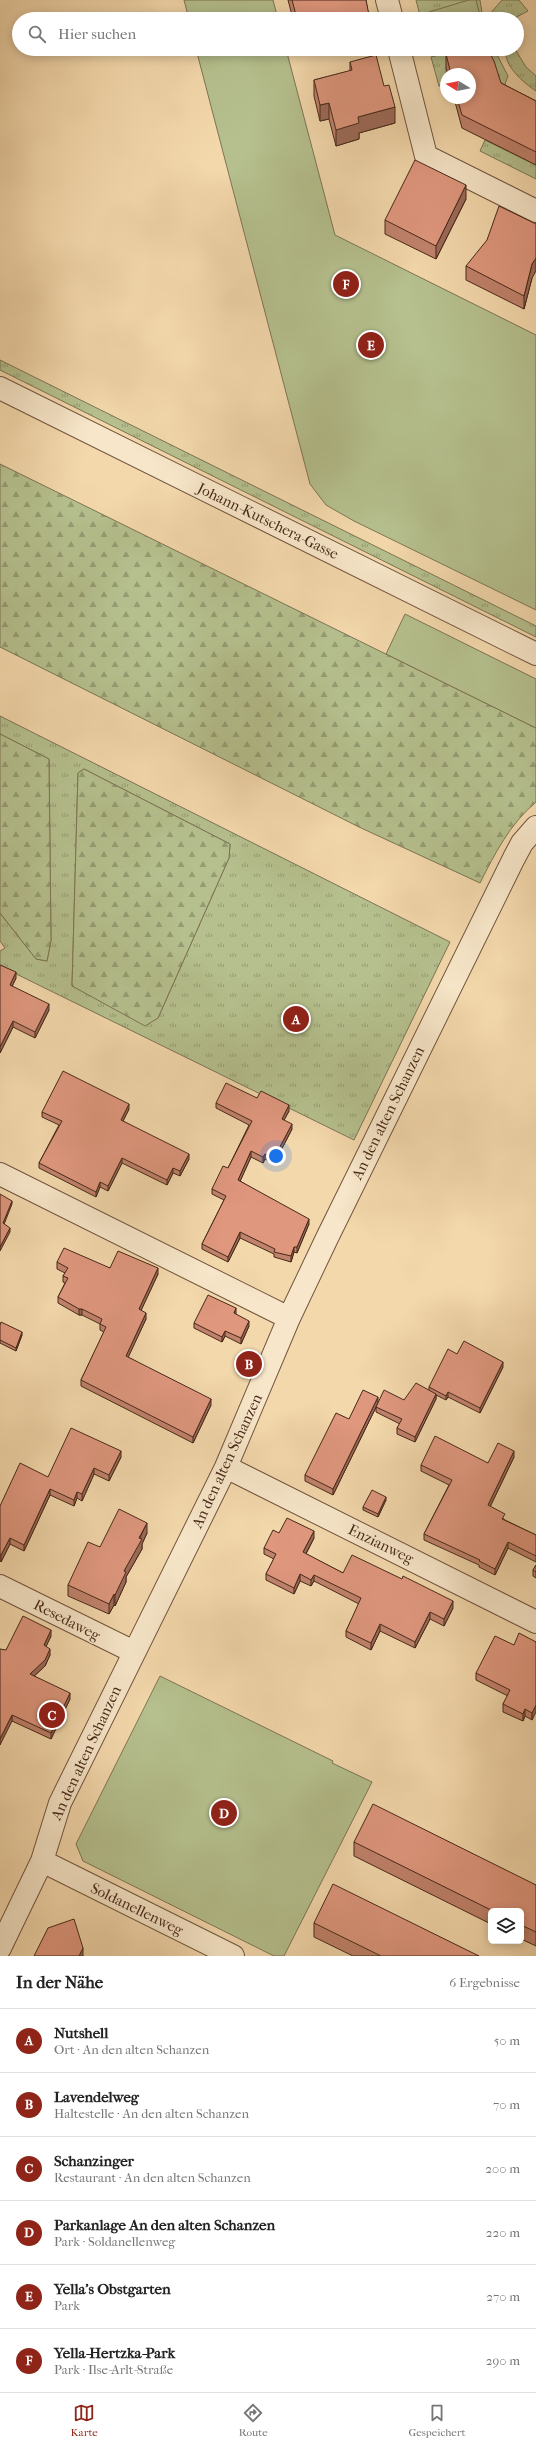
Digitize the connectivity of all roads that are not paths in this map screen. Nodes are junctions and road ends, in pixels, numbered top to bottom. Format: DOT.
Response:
graph roads {
  1 [pos="387,0"];
  2 [pos="390,12"];
  3 [pos="401,56"];
  4 [pos="536,211"];
  5 [pos="0,388"];
  6 [pos="536,654"];
  7 [pos="536,827"];
  8 [pos="0,1174"];
  9 [pos="289,1318"];
  10 [pos="226,1467"];
  11 [pos="0,1586"];
  12 [pos="536,1622"];
  13 [pos="134,1652"];
  14 [pos="42,1861"];
  15 [pos="0,1948"];
  16 [pos="233,1956"];
  1 -- 2 [label="street"];
  3 -- 4 [label="street"];
  5 -- 6 [label="street, Johann-Kutschera-Gasse"];
  7 -- 9 [label="street, An den alten Schanzen"];
  8 -- 9 [label="street"];
  9 -- 10 [label="street, An den alten Schanzen"];
  10 -- 12 [label="street, Enzianweg"];
  10 -- 13 [label="street, An den alten Schanzen"];
  11 -- 13 [label="street, Resedaweg"];
  13 -- 14 [label="street, An den alten Schanzen"];
  14 -- 15 [label="street, An den alten Schanzen"];
  14 -- 16 [label="street, Soldanellenweg"];
}
